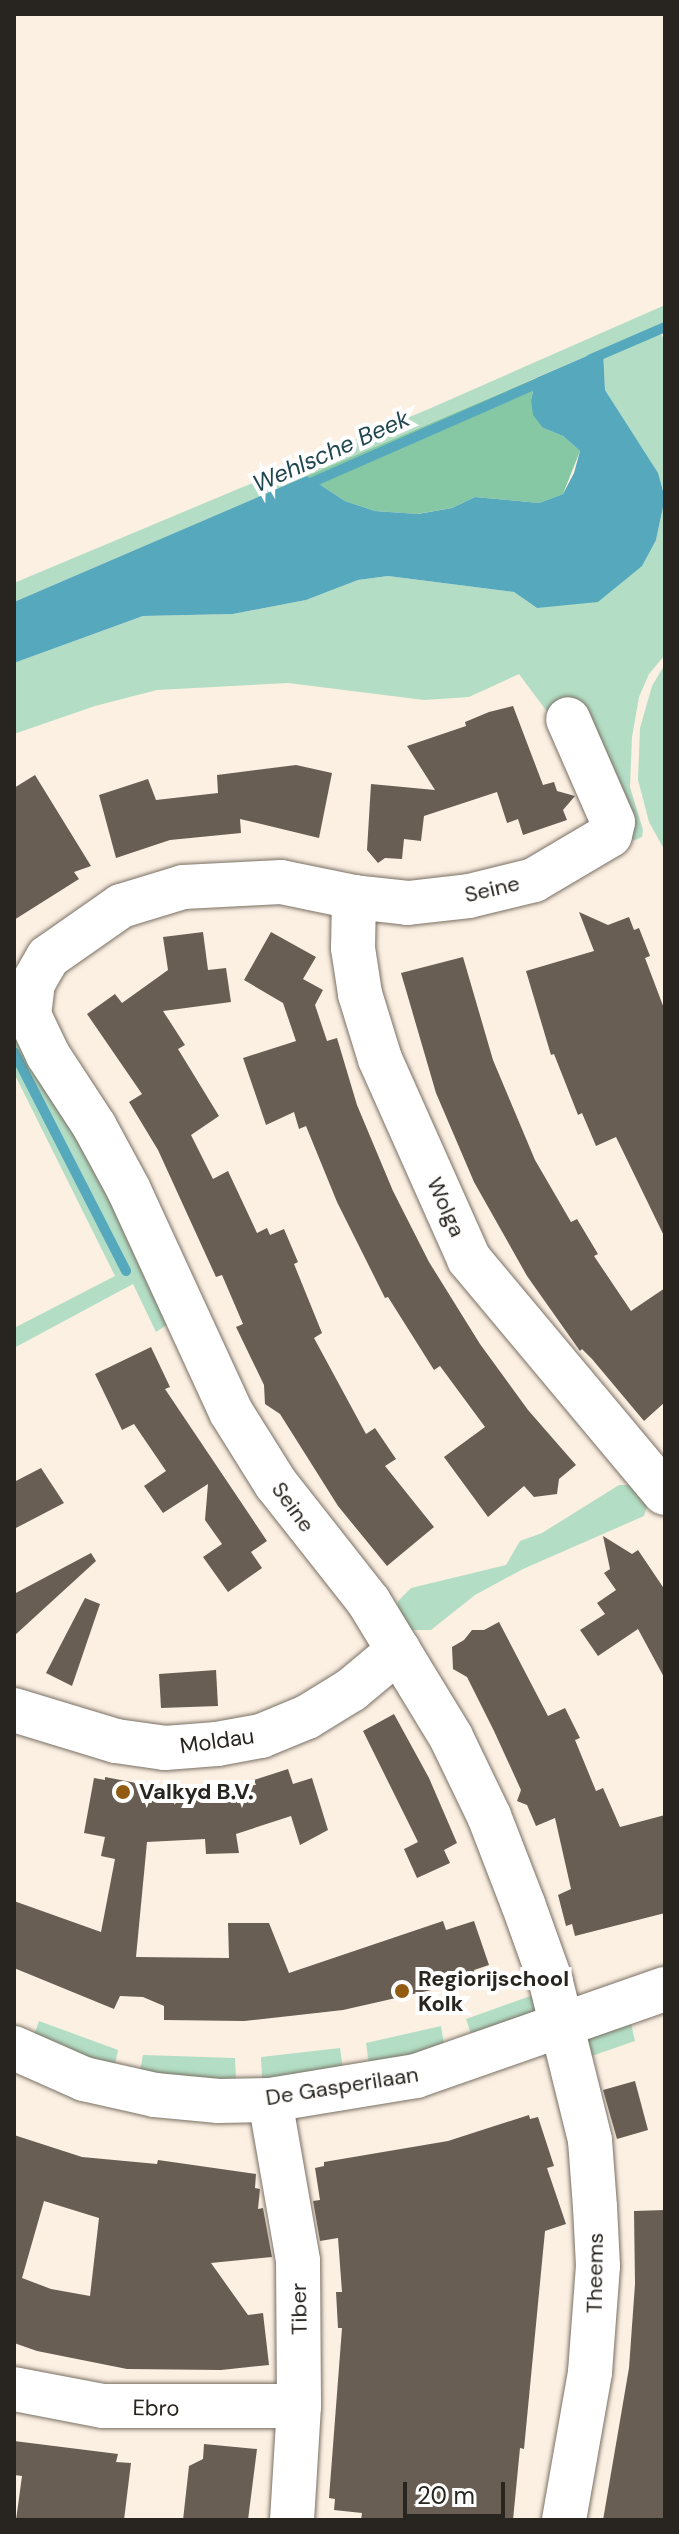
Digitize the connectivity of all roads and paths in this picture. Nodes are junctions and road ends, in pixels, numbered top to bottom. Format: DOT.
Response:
graph roads {
  1 [pos="568,719"];
  2 [pos="354,897"];
  3 [pos="23,981"];
  4 [pos="657,1469"];
  5 [pos="399,1650"];
  6 [pos="14,1710"];
  7 [pos="665,1989"];
  8 [pos="560,2028"];
  9 [pos="14,2048"];
  10 [pos="270,2100"];
  11 [pos="14,2389"];
  12 [pos="299,2406"];
  13 [pos="292,2520"];
  14 [pos="564,2520"];
  1 -- 2 [label="street, Seine"];
  2 -- 3 [label="street, Seine"];
  2 -- 4 [label="street, Wolga"];
  3 -- 5 [label="street, Seine"];
  5 -- 6 [label="street, Moldau"];
  5 -- 8 [label="street, Seine"];
  7 -- 8 [label="street, De Gasperilaan"];
  8 -- 10 [label="street, De Gasperilaan"];
  8 -- 14 [label="street, Theems"];
  9 -- 10 [label="street, De Gasperilaan"];
  10 -- 12 [label="street, Tiber"];
  11 -- 12 [label="street, Ebro"];
  12 -- 13 [label="street, Tiber"];
}
